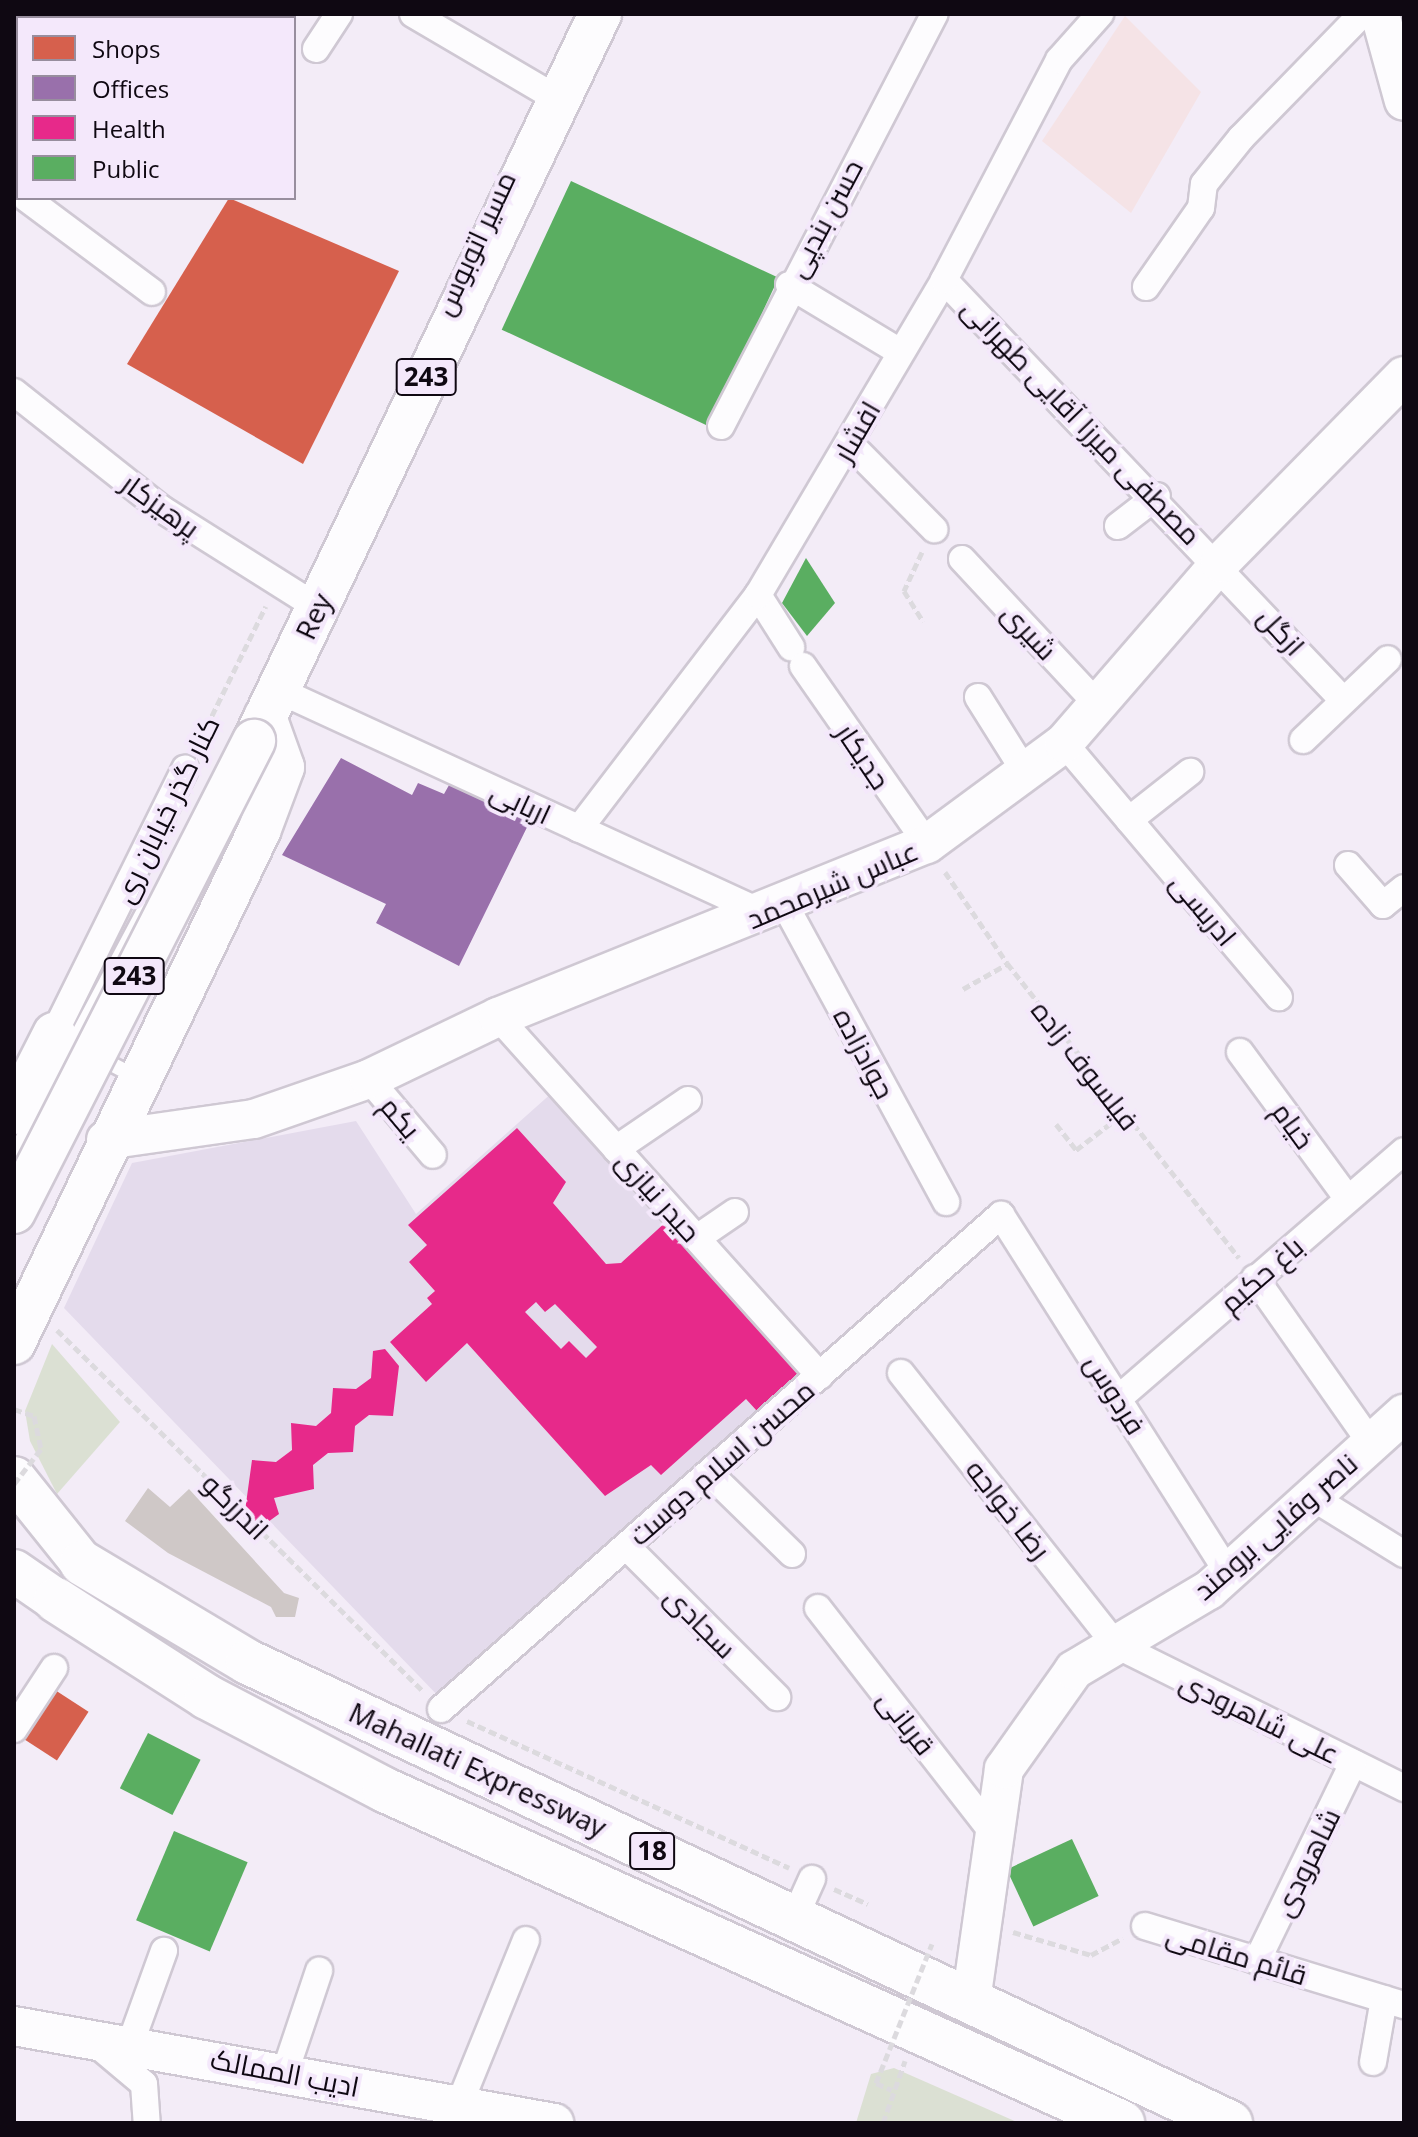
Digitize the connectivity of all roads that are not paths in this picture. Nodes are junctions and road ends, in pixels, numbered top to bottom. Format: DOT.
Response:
graph roads {
  1 [pos="339,14"];
  2 [pos="413,14"];
  3 [pos="582,14"];
  4 [pos="600,14"];
  5 [pos="935,14"];
  6 [pos="1100,14"];
  7 [pos="1362,14"];
  8 [pos="1380,14"];
  9 [pos="316,49"];
  10 [pos="546,92"];
  11 [pos="1404,101"];
  12 [pos="29,200"];
  13 [pos="944,280"];
  14 [pos="789,285"];
  15 [pos="1146,287"];
  16 [pos="152,292"];
  17 [pos="900,352"];
  18 [pos="1404,376"];
  19 [pos="14,392"];
  20 [pos="721,426"];
  21 [pos="850,444"];
  22 [pos="1157,496"];
  23 [pos="1118,526"];
  24 [pos="934,529"];
  25 [pos="962,559"];
  26 [pos="1220,563"];
  27 [pos="758,595"];
  28 [pos="310,604"];
  29 [pos="1388,659"];
  30 [pos="978,697"];
  31 [pos="1343,700"];
  32 [pos="1097,704"];
  33 [pos="263,711"];
  34 [pos="1303,740"];
  35 [pos="1064,743"];
  36 [pos="185,769"];
  37 [pos="1190,772"];
  38 [pos="1027,775"];
  39 [pos="1129,820"];
  40 [pos="579,829"];
  41 [pos="927,844"];
  42 [pos="1348,865"];
  43 [pos="1404,888"];
  44 [pos="154,892"];
  45 [pos="775,910"];
  46 [pos="1279,997"];
  47 [pos="498,1017"];
  48 [pos="64,1039"];
  49 [pos="1240,1052"];
  50 [pos="138,1078"];
  51 [pos="369,1079"];
  52 [pos="688,1100"];
  53 [pos="14,1113"];
  54 [pos="106,1140"];
  55 [pos="616,1149"];
  56 [pos="1404,1151"];
  57 [pos="14,1155"];
  58 [pos="433,1155"];
  59 [pos="1348,1199"];
  60 [pos="946,1202"];
  61 [pos="14,1212"];
  62 [pos="735,1212"];
  63 [pos="1001,1215"];
  64 [pos="697,1238"];
  65 [pos="1255,1278"];
  66 [pos="14,1343"];
  67 [pos="901,1373"];
  68 [pos="820,1376"];
  69 [pos="1119,1398"];
  70 [pos="1394,1424"];
  71 [pos="23,1470"];
  72 [pos="709,1473"];
  73 [pos="1312,1497"];
  74 [pos="14,1517"];
  75 [pos="626,1546"];
  76 [pos="792,1554"];
  77 [pos="1404,1554"];
  78 [pos="82,1563"];
  79 [pos="14,1571"];
  80 [pos="1228,1573"];
  81 [pos="14,1586"];
  82 [pos="56,1600"];
  83 [pos="818,1608"];
  84 [pos="1116,1645"];
  85 [pos="54,1668"];
  86 [pos="777,1697"];
  87 [pos="441,1709"];
  88 [pos="14,1729"];
  89 [pos="1353,1763"];
  90 [pos="505,1780"];
  91 [pos="1404,1788"];
  92 [pos="480,1833"];
  93 [pos="995,1835"];
  94 [pos="812,1879"];
  95 [pos="794,1919"];
  96 [pos="1145,1926"];
  97 [pos="526,1940"];
  98 [pos="164,1951"];
  99 [pos="1257,1961"];
  100 [pos="319,1971"];
  101 [pos="971,2001"];
  102 [pos="1394,2002"];
  103 [pos="14,2026"];
  104 [pos="84,2034"];
  105 [pos="131,2042"];
  106 [pos="1373,2062"];
  107 [pos="285,2072"];
  108 [pos="459,2105"];
  109 [pos="147,2123"];
  110 [pos="554,2123"];
  111 [pos="1122,2123"];
  112 [pos="1230,2123"];
  1 -- 9 [label="street"];
  2 -- 10 [label="street"];
  3 -- 10 [label="lane, مسیر اتوبوس"];
  4 -- 28 [label="main road, Rey / 243"];
  5 -- 14 [label="street, حسن بندپی"];
  6 -- 13 [label="street, افشار"];
  7 -- 15 [label="street"];
  8 -- 11 [label="street"];
  10 -- 28 [label="lane, مسیر اتوبوس"];
  12 -- 16 [label="street"];
  13 -- 17 [label="street, افشار"];
  13 -- 22 [label="street, مصطفی میرزا آقایی طهرانی"];
  14 -- 17 [label="street"];
  14 -- 20 [label="street, حسن بندپی"];
  17 -- 21 [label="street, افشار"];
  18 -- 26 [label="street, عباس شیرمحمد"];
  19 -- 28 [label="street, پرهیزکار"];
  21 -- 24 [label="street"];
  21 -- 27 [label="street, افشار"];
  22 -- 23 [label="street"];
  22 -- 26 [label="street, مصطفی میرزا آقایی طهرانی"];
  25 -- 32 [label="street, شیری"];
  26 -- 31 [label="street, ازگل"];
  26 -- 32 [label="street, عباس شیرمحمد"];
  27 -- 40 [label="street, افشار"];
  27 -- 41 [label="street, جدیکار"];
  28 -- 33 [label="main road, Rey / 243"];
  29 -- 31 [label="street"];
  30 -- 38 [label="street"];
  31 -- 34 [label="street"];
  32 -- 35 [label="street, عباس شیرمحمد"];
  33 -- 40 [label="street, اربابی"];
  33 -- 50 [label="main road"];
  33 -- 61 [label="main road, Rey / 243, bridge"];
  35 -- 38 [label="street, عباس شیرمحمد"];
  35 -- 39 [label="street, ادریسی"];
  36 -- 48 [label="street, کنار گذر خیابان ری"];
  37 -- 39 [label="street"];
  38 -- 41 [label="street, عباس شیرمحمد"];
  39 -- 46 [label="street, ادریسی"];
  40 -- 45 [label="street, اربابی"];
  41 -- 45 [label="street, عباس شیرمحمد"];
  42 -- 43 [label="street"];
  44 -- 48 [label="lane"];
  45 -- 47 [label="street, عباس شیرمحمد"];
  45 -- 60 [label="street, جوادزاده"];
  47 -- 51 [label="street, عباس شیرمحمد"];
  47 -- 55 [label="street, حیدر نیازی"];
  48 -- 50 [label="lane"];
  48 -- 53 [label="main road"];
  48 -- 57 [label="lane"];
  49 -- 59 [label="street, خیام"];
  50 -- 54 [label="main road"];
  51 -- 54 [label="street, عباس شیرمحمد"];
  51 -- 58 [label="street, یکم"];
  52 -- 55 [label="street"];
  54 -- 66 [label="main road"];
  55 -- 64 [label="street, حیدر نیازی"];
  56 -- 59 [label="street, باغ حکیم"];
  59 -- 65 [label="street, باغ حکیم"];
  62 -- 64 [label="street"];
  63 -- 68 [label="street, محسن اسلام دوست"];
  63 -- 69 [label="street, فردوس"];
  64 -- 68 [label="street, حیدر نیازی"];
  65 -- 69 [label="street, باغ حکیم"];
  65 -- 70 [label="street"];
  67 -- 84 [label="street, رضا خواجه"];
  68 -- 72 [label="street, محسن اسلام دوست"];
  69 -- 80 [label="street, فردوس"];
  70 -- 73 [label="street, ناصر وفایی برومند"];
  71 -- 78 [label="main road"];
  72 -- 75 [label="street, محسن اسلام دوست"];
  72 -- 76 [label="street"];
  73 -- 77 [label="street"];
  73 -- 80 [label="street, ناصر وفایی برومند"];
  74 -- 78 [label="main road"];
  75 -- 86 [label="street, سجادی"];
  75 -- 87 [label="street, محسن اسلام دوست"];
  78 -- 90 [label="highway, Mahallati Expressway / 18"];
  79 -- 82 [label="main road"];
  80 -- 84 [label="street, ناصر وفایی برومند"];
  81 -- 82 [label="main road"];
  82 -- 92 [label="highway, Mahallati Expressway / 18"];
  83 -- 93 [label="street, قربانی"];
  84 -- 89 [label="street, علی شاهرودی"];
  84 -- 93 [label="street, ناصر وفایی برومند"];
  85 -- 88 [label="street"];
  89 -- 91 [label="street, علی شاهرودی"];
  89 -- 99 [label="street, شاهرودی"];
  90 -- 92 [label="highway"];
  90 -- 95 [label="highway, Mahallati Expressway / 18"];
  92 -- 111 [label="highway, Mahallati Expressway / 18"];
  93 -- 101 [label="street, ناصر وفایی برومند"];
  94 -- 95 [label="street"];
  95 -- 101 [label="highway, Mahallati Expressway / 18"];
  96 -- 99 [label="street, قائم مقامی"];
  97 -- 108 [label="street"];
  98 -- 105 [label="street"];
  99 -- 102 [label="street, قائم مقامی"];
  100 -- 107 [label="street"];
  101 -- 112 [label="highway, Mahallati Expressway / 18"];
  102 -- 106 [label="street"];
  103 -- 104 [label="street, ادیب الممالک"];
  104 -- 105 [label="street, ادیب الممالک"];
  104 -- 109 [label="street"];
  105 -- 107 [label="street, ادیب الممالک"];
  107 -- 108 [label="street, ادیب الممالک"];
  108 -- 110 [label="street, ادیب الممالک"];
}
